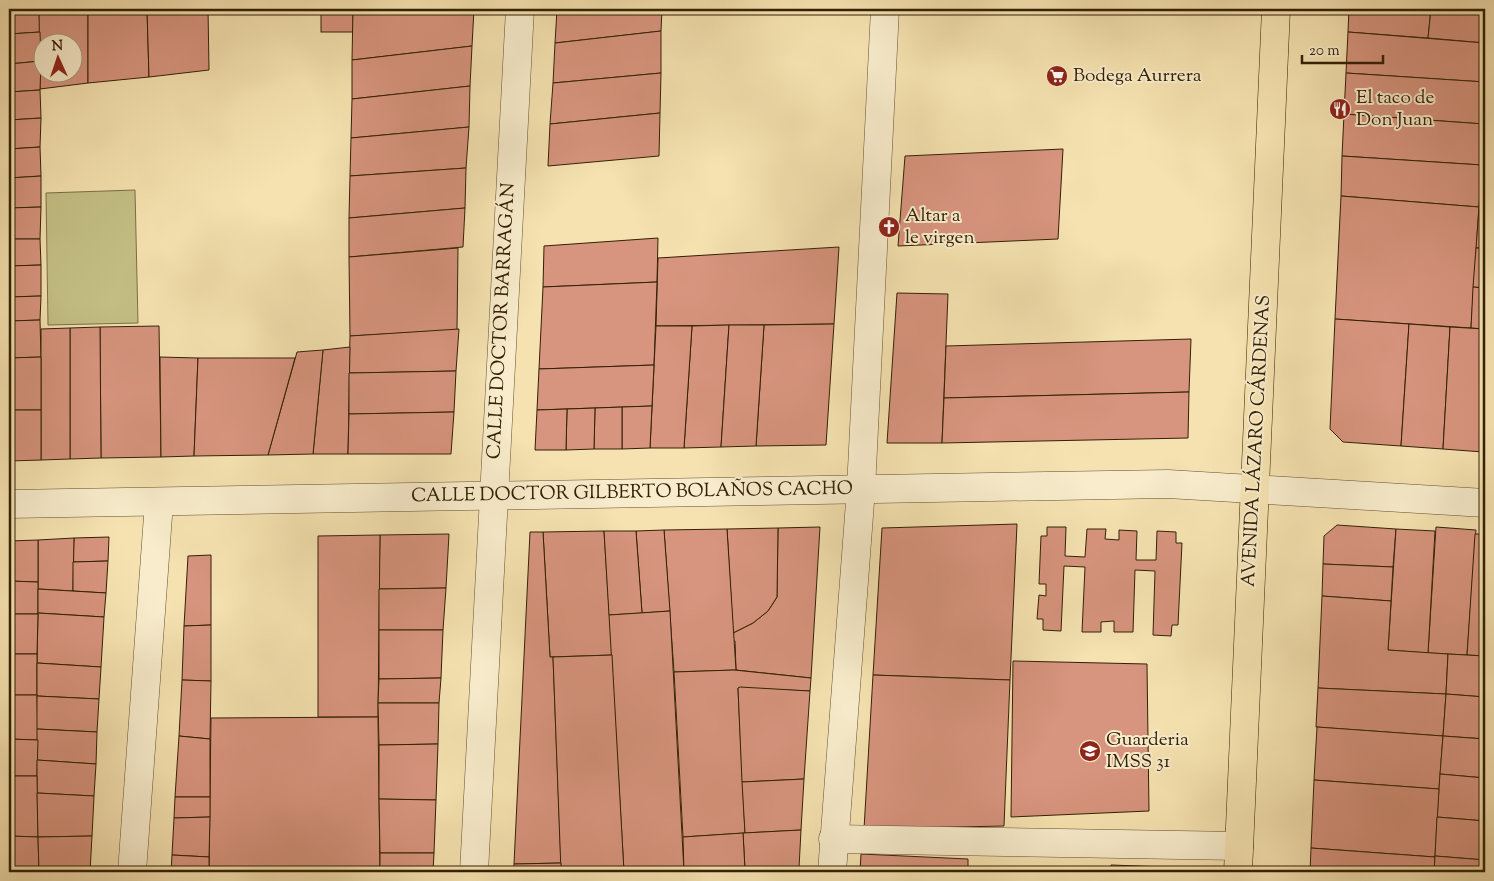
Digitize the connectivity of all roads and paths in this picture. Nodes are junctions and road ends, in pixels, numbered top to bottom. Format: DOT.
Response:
graph roads {
  1 [pos="520,9"];
  2 [pos="886,9"];
  3 [pos="1276,9"];
  4 [pos="1255,488"];
  5 [pos="861,489"];
  6 [pos="493,496"];
  7 [pos="159,502"];
  8 [pos="1485,502"];
  9 [pos="9,504"];
  10 [pos="833,839"];
  11 [pos="1238,859"];
  12 [pos="132,872"];
  13 [pos="474,872"];
  14 [pos="832,872"];
  1 -- 6 [label="street, CALLE DOCTOR BARRAGÁN"];
  2 -- 5 [label="street"];
  3 -- 4 [label="main road, AVENIDA LÁZARO CÁRDENAS"];
  4 -- 5 [label="street, CALLE DOCTOR GILBERTO BOLAÑOS CACHO"];
  4 -- 8 [label="street, CALLE DOCTOR GILBERTO BOLAÑOS CACHO"];
  4 -- 11 [label="main road, AVENIDA LÁZARO CÁRDENAS"];
  5 -- 6 [label="street, CALLE DOCTOR GILBERTO BOLAÑOS CACHO"];
  5 -- 10 [label="street"];
  6 -- 7 [label="street, CALLE DOCTOR GILBERTO BOLAÑOS CACHO"];
  6 -- 13 [label="street, CALLE DOCTOR BARRAGÁN"];
  7 -- 9 [label="street, CALLE DOCTOR GILBERTO BOLAÑOS CACHO"];
  7 -- 12 [label="street"];
  10 -- 11 [label="street"];
  10 -- 14 [label="street"];
}
